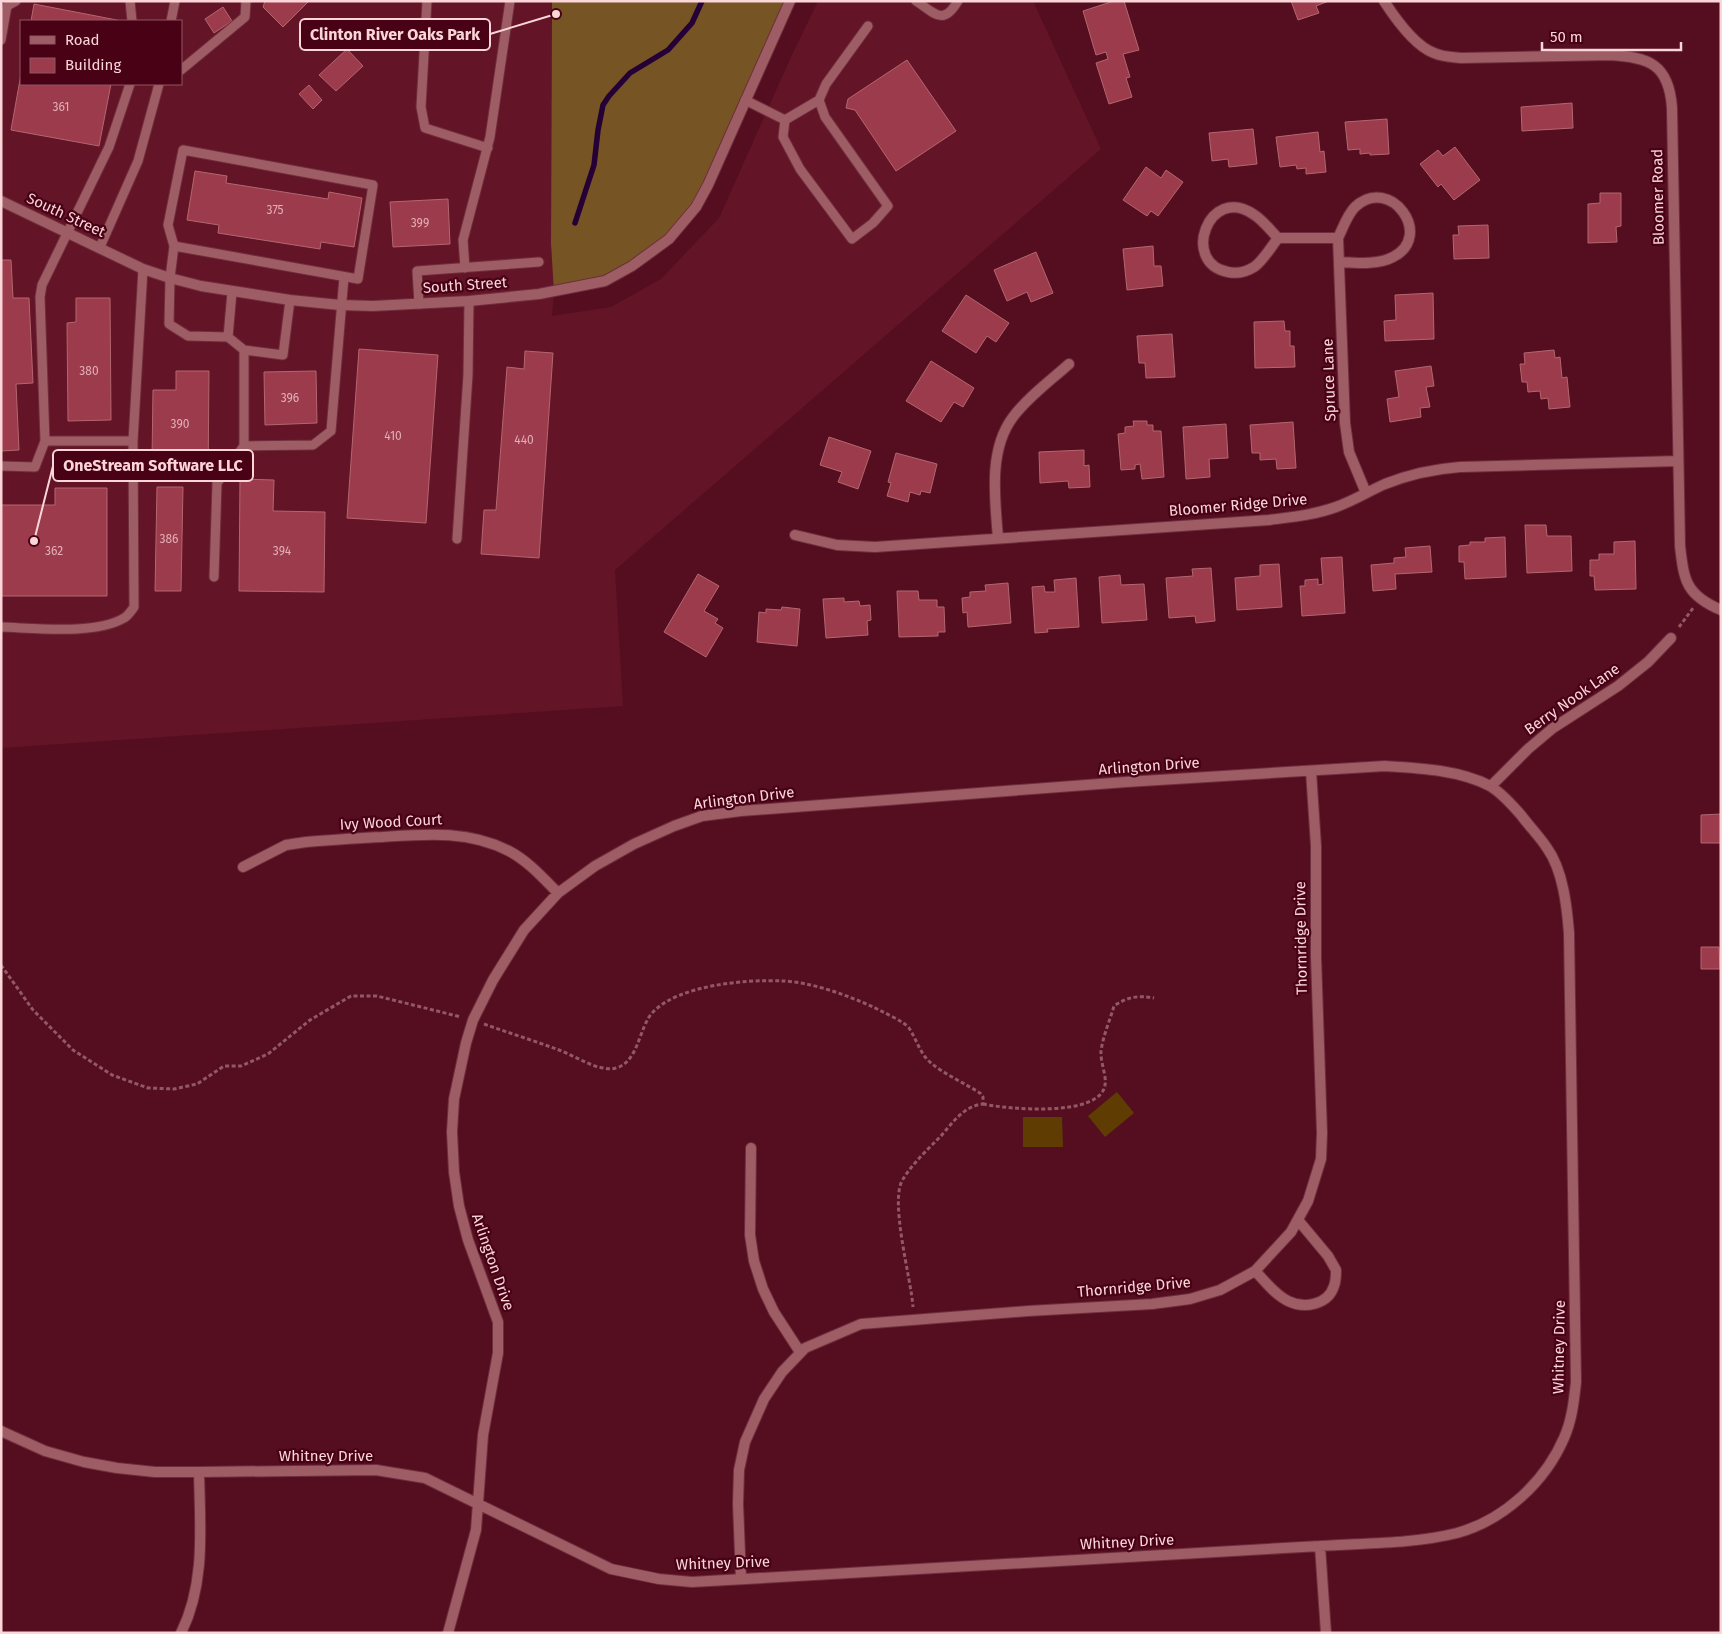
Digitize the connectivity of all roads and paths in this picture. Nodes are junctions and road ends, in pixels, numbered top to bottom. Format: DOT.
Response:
graph roads {
  1 [pos="16,1"];
  2 [pos="130,1"];
  3 [pos="176,1"];
  4 [pos="246,1"];
  5 [pos="254,1"];
  6 [pos="427,1"];
  7 [pos="510,1"];
  8 [pos="790,1"];
  9 [pos="916,1"];
  10 [pos="958,1"];
  11 [pos="1384,1"];
  12 [pos="245,16"];
  13 [pos="132,20"];
  14 [pos="171,20"];
  15 [pos="868,26"];
  16 [pos="1,40"];
  17 [pos="182,69"];
  18 [pos="130,85"];
  19 [pos="158,87"];
  20 [pos="745,100"];
  21 [pos="819,100"];
  22 [pos="785,120"];
  23 [pos="488,148"];
  24 [pos="1,201"];
  25 [pos="67,232"];
  26 [pos="1278,238"];
  27 [pos="1338,238"];
  28 [pos="174,246"];
  29 [pos="100,247"];
  30 [pos="539,262"];
  31 [pos="1340,262"];
  32 [pos="465,268"];
  33 [pos="144,269"];
  34 [pos="344,277"];
  35 [pos="170,278"];
  36 [pos="232,292"];
  37 [pos="290,300"];
  38 [pos="468,301"];
  39 [pos="419,304"];
  40 [pos="340,305"];
  41 [pos="228,337"];
  42 [pos="244,350"];
  43 [pos="1069,364"];
  44 [pos="45,441"];
  45 [pos="133,441"];
  46 [pos="244,446"];
  47 [pos="1678,461"];
  48 [pos="1,466"];
  49 [pos="1366,493"];
  50 [pos="795,535"];
  51 [pos="998,538"];
  52 [pos="456,539"];
  53 [pos="214,577"];
  54 [pos="1700,599"];
  55 [pos="1721,610"];
  56 [pos="1,627"];
  57 [pos="1671,638"];
  58 [pos="1311,771"];
  59 [pos="1491,786"];
  60 [pos="243,867"];
  61 [pos="558,893"];
  62 [pos="1,965"];
  63 [pos="1154,998"];
  64 [pos="473,1020"];
  65 [pos="983,1104"];
  66 [pos="751,1148"];
  67 [pos="1298,1220"];
  68 [pos="1255,1272"];
  69 [pos="913,1320"];
  70 [pos="800,1352"];
  71 [pos="1,1431"];
  72 [pos="199,1472"];
  73 [pos="479,1503"];
  74 [pos="1320,1546"];
  75 [pos="741,1579"];
  76 [pos="181,1633"];
  77 [pos="448,1633"];
  78 [pos="1326,1633"];
  1 -- 16 [label="lane"];
  2 -- 13 [label="lane"];
  3 -- 14 [label="lane"];
  4 -- 12 [label="lane"];
  5 -- 12 [label="lane"];
  6 -- 23 [label="lane"];
  7 -- 23 [label="lane"];
  8 -- 20 [label="street, South Street"];
  9 -- 10 [label="lane"];
  11 -- 47 [label="street, Bloomer Road"];
  12 -- 17 [label="lane"];
  15 -- 21 [label="lane"];
  18 -- 25 [label="lane"];
  19 -- 29 [label="lane"];
  20 -- 22 [label="lane"];
  20 -- 38 [label="street, South Street"];
  21 -- 22 [label="lane"];
  21 -- 22 [label="lane"];
  23 -- 32 [label="lane"];
  24 -- 25 [label="street, South Street"];
  25 -- 29 [label="street, South Street"];
  25 -- 44 [label="lane"];
  26 -- 26 [label="street"];
  26 -- 27 [label="street"];
  27 -- 31 [label="street, Spruce Lane"];
  27 -- 31 [label="street"];
  28 -- 34 [label="lane"];
  28 -- 34 [label="lane"];
  28 -- 35 [label="lane"];
  29 -- 33 [label="street, South Street"];
  30 -- 32 [label="lane"];
  31 -- 49 [label="street, Spruce Lane"];
  32 -- 39 [label="lane"];
  33 -- 35 [label="street, South Street"];
  33 -- 45 [label="lane"];
  34 -- 40 [label="lane"];
  35 -- 36 [label="street, South Street"];
  35 -- 41 [label="lane"];
  36 -- 37 [label="street, South Street"];
  36 -- 41 [label="lane"];
  37 -- 40 [label="street, South Street"];
  37 -- 42 [label="lane"];
  38 -- 39 [label="street, South Street"];
  38 -- 52 [label="lane"];
  39 -- 40 [label="street, South Street"];
  40 -- 46 [label="lane"];
  41 -- 42 [label="lane"];
  42 -- 46 [label="lane"];
  43 -- 51 [label="street"];
  44 -- 45 [label="lane"];
  44 -- 48 [label="lane"];
  45 -- 56 [label="lane"];
  46 -- 53 [label="lane"];
  47 -- 49 [label="street, Bloomer Ridge Drive"];
  47 -- 54 [label="street, Bloomer Road"];
  49 -- 51 [label="street, Bloomer Ridge Drive"];
  50 -- 51 [label="street, Bloomer Ridge Drive"];
  54 -- 55 [label="street, Bloomer Road"];
  54 -- 57 [label="path"];
  57 -- 59 [label="street, Berry Nook Lane"];
  58 -- 59 [label="street, Arlington Drive"];
  58 -- 61 [label="street, Arlington Drive"];
  58 -- 67 [label="street, Thornridge Drive"];
  59 -- 74 [label="street, Whitney Drive"];
  60 -- 61 [label="street, Ivy Wood Court"];
  61 -- 64 [label="street, Arlington Drive"];
  62 -- 64 [label="path"];
  63 -- 65 [label="path"];
  64 -- 65 [label="path"];
  64 -- 73 [label="street, Arlington Drive"];
  65 -- 69 [label="path"];
  66 -- 70 [label="street"];
  67 -- 68 [label="street, Thornridge Drive"];
  67 -- 68 [label="street"];
  68 -- 69 [label="street, Thornridge Drive"];
  69 -- 70 [label="street, Thornridge Drive"];
  70 -- 75 [label="street, Thornridge Drive"];
  71 -- 72 [label="street, Whitney Drive"];
  72 -- 73 [label="street, Whitney Drive"];
  72 -- 76 [label="street"];
  73 -- 75 [label="street, Whitney Drive"];
  73 -- 77 [label="street, Arlington Drive"];
  74 -- 75 [label="street, Whitney Drive"];
  74 -- 78 [label="street"];
}
